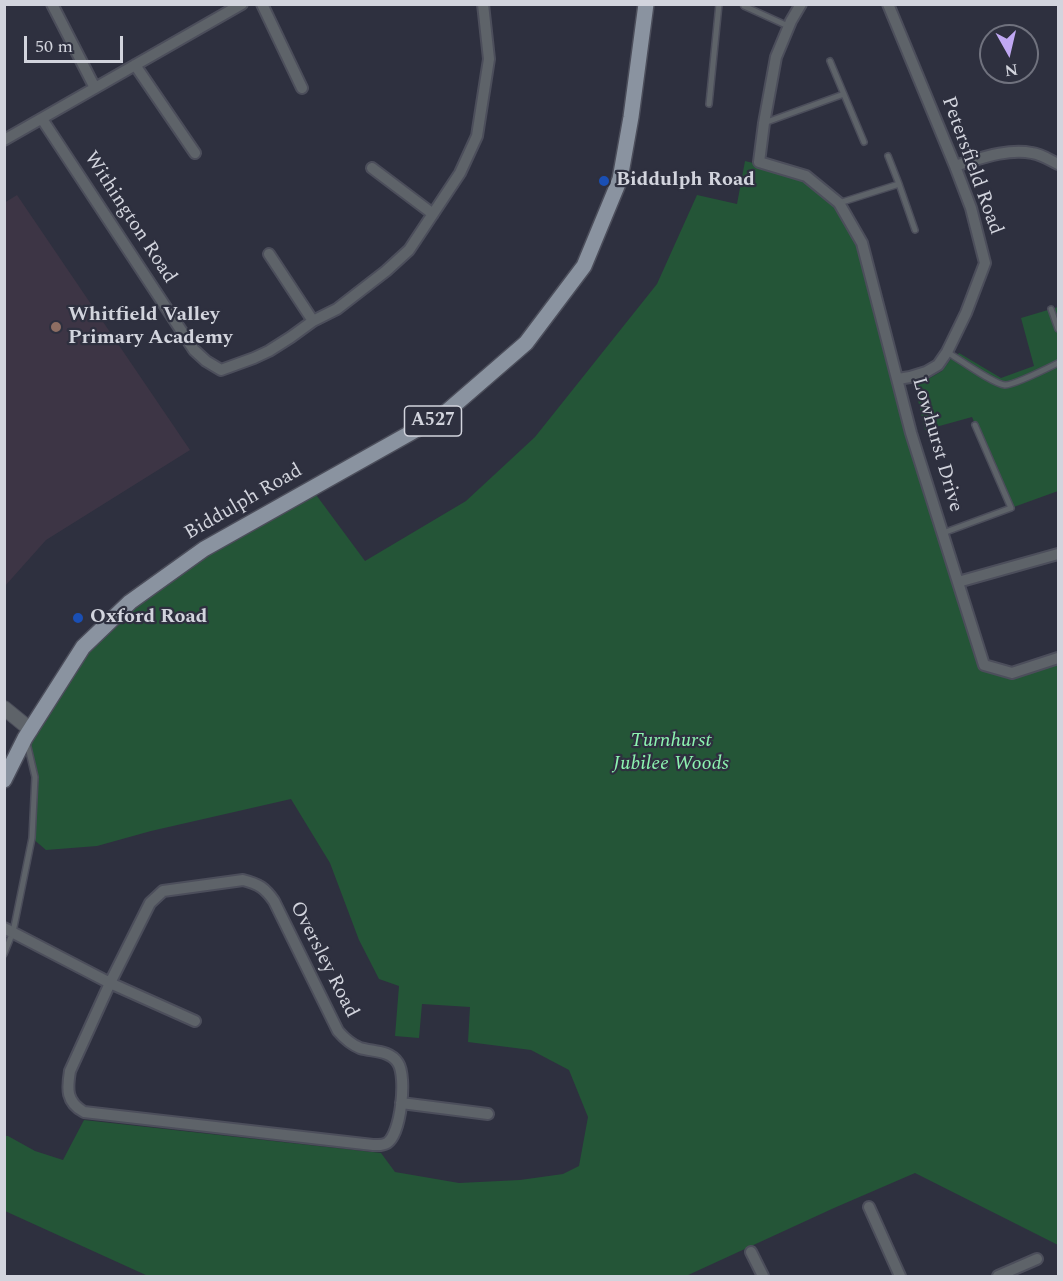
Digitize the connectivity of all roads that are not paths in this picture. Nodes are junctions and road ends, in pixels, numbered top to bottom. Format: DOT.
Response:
graph roads {
  1 [pos="52,4"];
  2 [pos="242,4"];
  3 [pos="262,4"];
  4 [pos="483,4"];
  5 [pos="646,4"];
  6 [pos="719,4"];
  7 [pos="743,4"];
  8 [pos="801,4"];
  9 [pos="888,4"];
  10 [pos="788,26"];
  11 [pos="830,61"];
  12 [pos="135,65"];
  13 [pos="95,88"];
  14 [pos="302,88"];
  15 [pos="844,94"];
  16 [pos="709,105"];
  17 [pos="42,119"];
  18 [pos="764,123"];
  19 [pos="4,141"];
  20 [pos="864,142"];
  21 [pos="195,153"];
  22 [pos="888,156"];
  23 [pos="1059,164"];
  24 [pos="956,166"];
  25 [pos="372,168"];
  26 [pos="899,184"];
  27 [pos="839,203"];
  28 [pos="433,214"];
  29 [pos="915,230"];
  30 [pos="269,254"];
  31 [pos="1051,309"];
  32 [pos="313,321"];
  33 [pos="1059,330"];
  34 [pos="947,352"];
  35 [pos="1059,363"];
  36 [pos="898,379"];
  37 [pos="975,425"];
  38 [pos="943,533"];
  39 [pos="1059,554"];
  40 [pos="958,582"];
  41 [pos="1059,658"];
  42 [pos="4,708"];
  43 [pos="28,734"];
  44 [pos="4,780"];
  45 [pos="9,930"];
  46 [pos="4,954"];
  47 [pos="110,984"];
  48 [pos="195,1022"];
  49 [pos="401,1103"];
  50 [pos="488,1114"];
  51 [pos="869,1207"];
  52 [pos="752,1252"];
  53 [pos="1036,1259"];
  54 [pos="1020,1272"];
  55 [pos="762,1276"];
  56 [pos="900,1276"];
  57 [pos="998,1276"];
  1 -- 13 [label="street"];
  2 -- 12 [label="street"];
  3 -- 14 [label="street"];
  4 -- 28 [label="street, Withington Road"];
  5 -- 43 [label="main road, Biddulph Road / A527"];
  6 -- 16 [label="lane"];
  7 -- 10 [label="lane"];
  8 -- 10 [label="street"];
  9 -- 24 [label="street, Petersfield Road"];
  10 -- 18 [label="street"];
  11 -- 15 [label="lane"];
  12 -- 13 [label="street"];
  12 -- 21 [label="street"];
  13 -- 17 [label="street"];
  15 -- 18 [label="lane"];
  15 -- 20 [label="lane"];
  17 -- 19 [label="street"];
  17 -- 32 [label="street, Withington Road"];
  18 -- 27 [label="street, Lowhurst Drive"];
  22 -- 26 [label="lane"];
  23 -- 24 [label="street"];
  24 -- 34 [label="street, Petersfield Road"];
  25 -- 28 [label="street"];
  26 -- 27 [label="lane"];
  26 -- 29 [label="lane"];
  27 -- 36 [label="street, Lowhurst Drive"];
  28 -- 32 [label="street, Withington Road"];
  30 -- 32 [label="street"];
  31 -- 33 [label="lane"];
  34 -- 35 [label="lane"];
  34 -- 36 [label="street, Petersfield Road"];
  36 -- 38 [label="street, Lowhurst Drive"];
  37 -- 38 [label="lane"];
  38 -- 40 [label="street, Lowhurst Drive"];
  39 -- 40 [label="street"];
  40 -- 41 [label="street, Lowhurst Drive"];
  42 -- 43 [label="street"];
  43 -- 44 [label="main road, Biddulph Road / A527"];
  43 -- 45 [label="lane"];
  45 -- 46 [label="lane"];
  45 -- 47 [label="street"];
  47 -- 48 [label="street"];
  47 -- 49 [label="street, Oversley Road"];
  47 -- 49 [label="street, Oversley Road"];
  49 -- 50 [label="street"];
  51 -- 56 [label="street"];
  52 -- 55 [label="street"];
  53 -- 54 [label="street"];
  54 -- 57 [label="street"];
}
